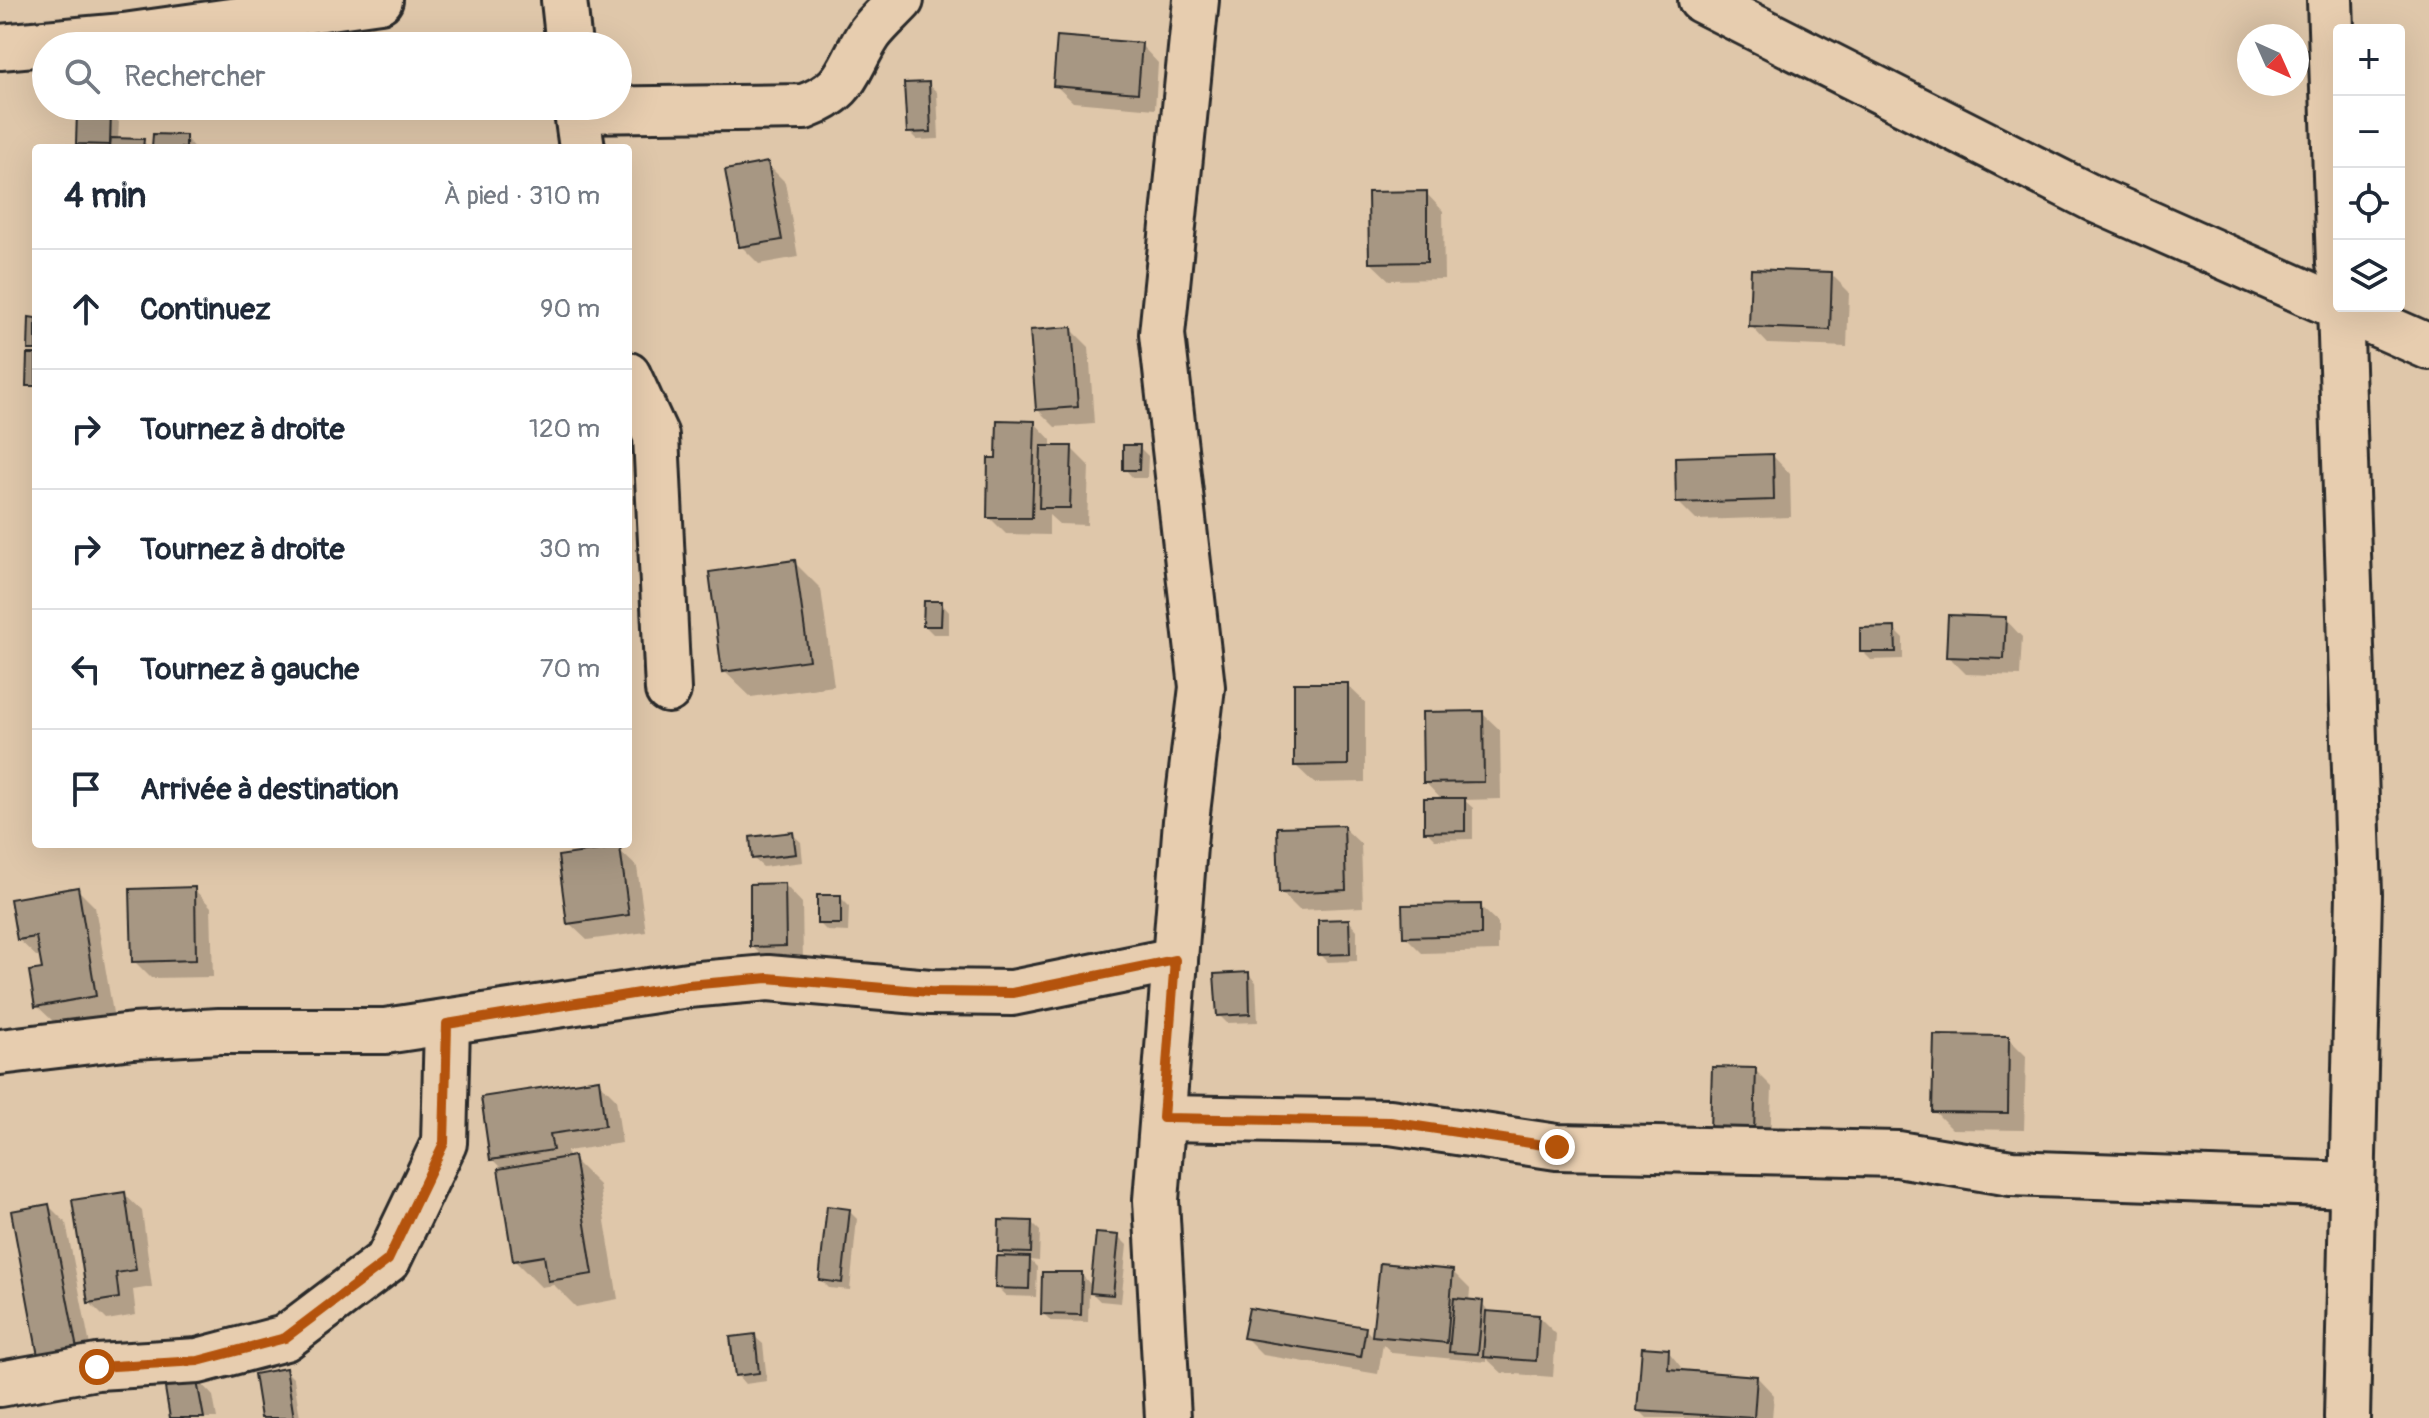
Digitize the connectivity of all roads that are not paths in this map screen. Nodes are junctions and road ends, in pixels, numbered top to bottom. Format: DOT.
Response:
graph roads {
  1 [pos="380,0"];
  2 [pos="564,0"];
  3 [pos="901,0"];
  4 [pos="1196,0"];
  5 [pos="1701,0"];
  6 [pos="2330,0"];
  7 [pos="152,32"];
  8 [pos="567,32"];
  9 [pos="32,44"];
  10 [pos="0,47"];
  11 [pos="632,118"];
  12 [pos="2338,240"];
  13 [pos="2333,304"];
  14 [pos="2340,312"];
  15 [pos="2351,312"];
  16 [pos="2429,347"];
  17 [pos="632,384"];
  18 [pos="668,690"];
  19 [pos="1175,960"];
  20 [pos="447,1024"];
  21 [pos="0,1052"];
  22 [pos="1163,1118"];
  23 [pos="2352,1185"];
  24 [pos="0,1384"];
  25 [pos="1168,1418"];
  26 [pos="2347,1418"];
  1 -- 7 [label="street"];
  2 -- 8 [label="street"];
  3 -- 11 [label="street"];
  4 -- 19 [label="street"];
  5 -- 13 [label="street"];
  6 -- 12 [label="street"];
  9 -- 10 [label="street"];
  14 -- 23 [label="street"];
  15 -- 16 [label="street"];
  17 -- 18 [label="street"];
  19 -- 20 [label="street"];
  19 -- 22 [label="street"];
  20 -- 21 [label="street"];
  20 -- 24 [label="street"];
  22 -- 23 [label="street"];
  22 -- 25 [label="street"];
  23 -- 26 [label="street"];
}
